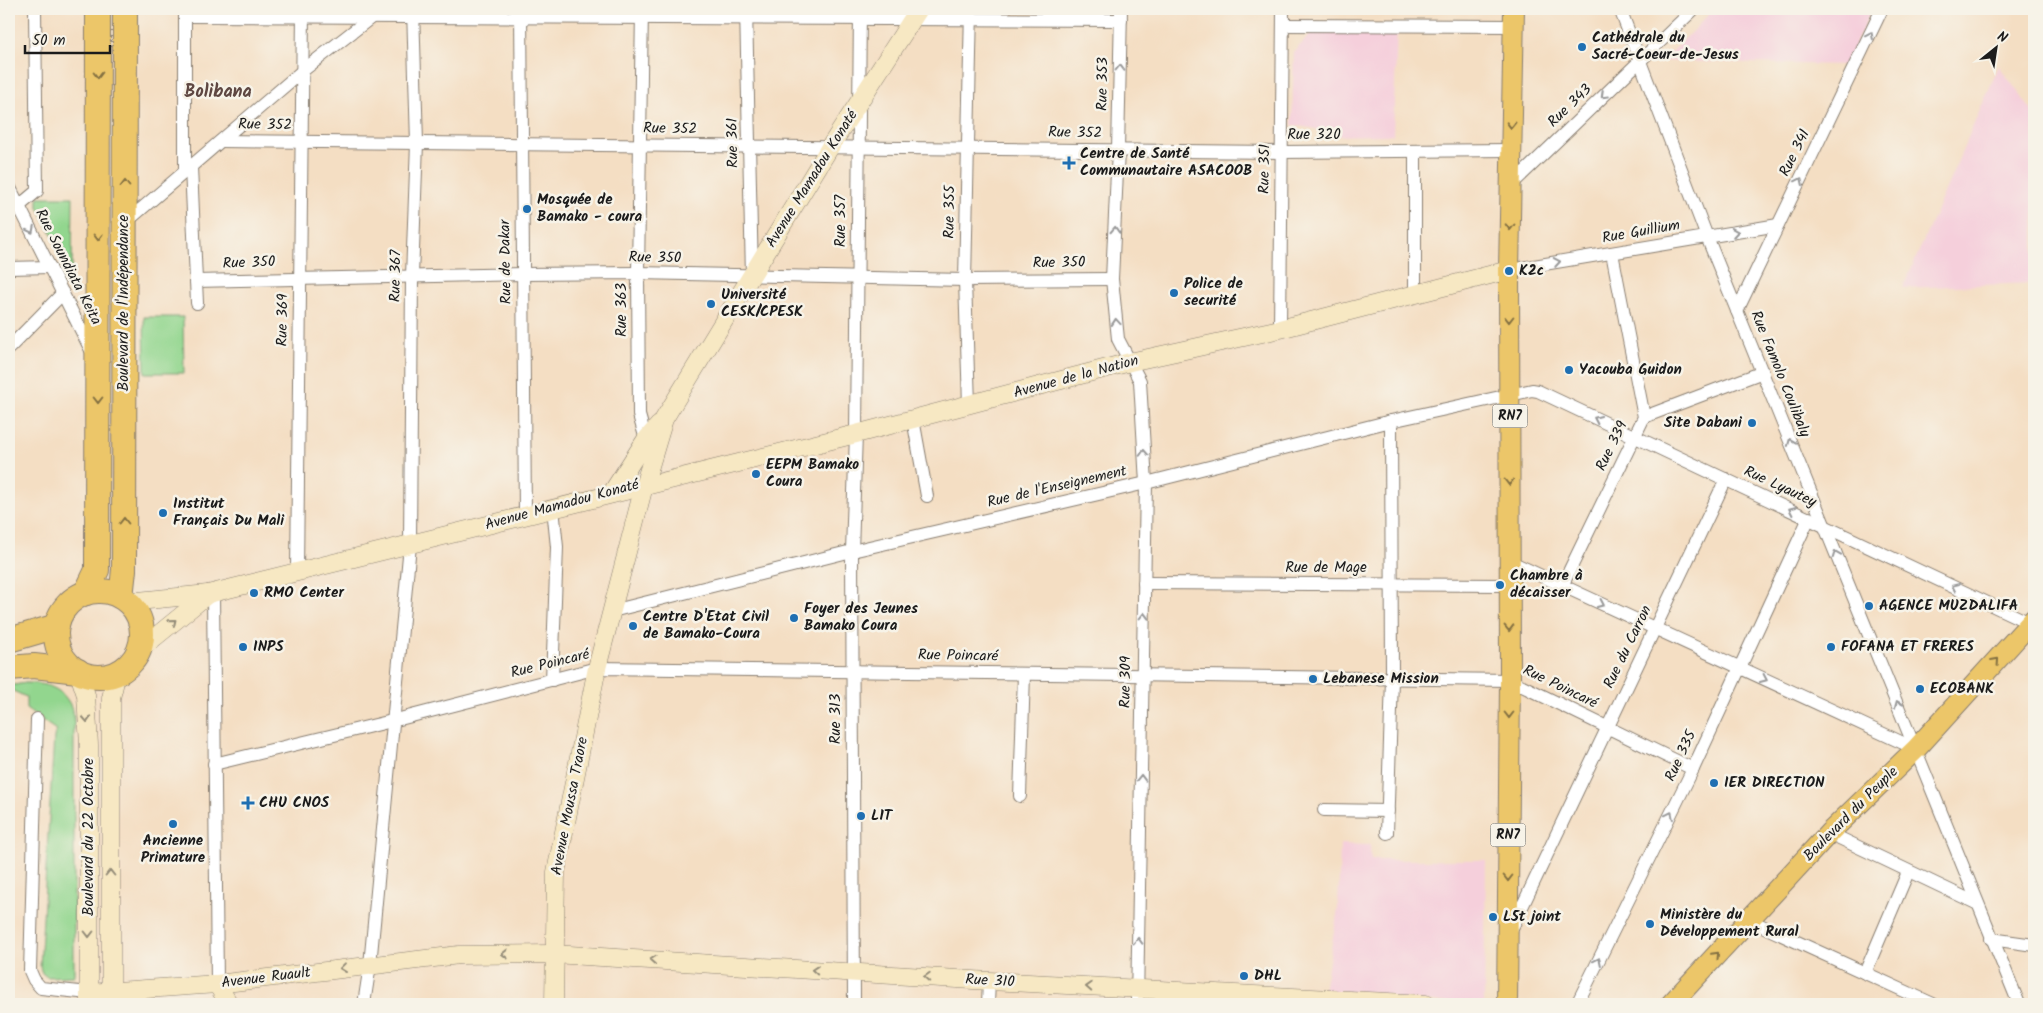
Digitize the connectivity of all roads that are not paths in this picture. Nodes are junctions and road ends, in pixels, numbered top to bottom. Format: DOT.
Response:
graph roads {
  1 [pos="36,9"];
  2 [pos="98,9"];
  3 [pos="125,9"];
  4 [pos="1283,9"];
  5 [pos="1620,9"];
  6 [pos="1694,9"];
  7 [pos="1882,9"];
  8 [pos="185,13"];
  9 [pos="303,13"];
  10 [pos="376,13"];
  11 [pos="413,13"];
  12 [pos="520,13"];
  13 [pos="642,14"];
  14 [pos="746,14"];
  15 [pos="860,14"];
  16 [pos="916,14"];
  17 [pos="971,14"];
  18 [pos="1121,14"];
  19 [pos="1514,17"];
  20 [pos="1284,25"];
  21 [pos="1640,61"];
  22 [pos="301,72"];
  23 [pos="858,106"];
  24 [pos="221,141"];
  25 [pos="302,142"];
  26 [pos="416,143"];
  27 [pos="522,144"];
  28 [pos="639,145"];
  29 [pos="749,146"];
  30 [pos="830,147"];
  31 [pos="858,147"];
  32 [pos="968,148"];
  33 [pos="1118,150"];
  34 [pos="1510,150"];
  35 [pos="1415,151"];
  36 [pos="1282,152"];
  37 [pos="188,169"];
  38 [pos="1511,184"];
  39 [pos="9,186"];
  40 [pos="19,206"];
  41 [pos="124,223"];
  42 [pos="1778,225"];
  43 [pos="1707,237"];
  44 [pos="1612,253"];
  45 [pos="50,267"];
  46 [pos="9,268"];
  47 [pos="1509,270"];
  48 [pos="523,274"];
  49 [pos="638,274"];
  50 [pos="412,276"];
  51 [pos="752,276"];
  52 [pos="300,278"];
  53 [pos="857,278"];
  54 [pos="1112,279"];
  55 [pos="965,280"];
  56 [pos="196,281"];
  57 [pos="63,293"];
  58 [pos="1416,294"];
  59 [pos="197,303"];
  60 [pos="1737,311"];
  61 [pos="1280,329"];
  62 [pos="9,348"];
  63 [pos="1130,362"];
  64 [pos="98,363"];
  65 [pos="1763,372"];
  66 [pos="1510,393"];
  67 [pos="969,405"];
  68 [pos="1644,417"];
  69 [pos="664,419"];
  70 [pos="913,420"];
  71 [pos="1391,422"];
  72 [pos="856,434"];
  73 [pos="1634,436"];
  74 [pos="645,441"];
  75 [pos="652,459"];
  76 [pos="1726,479"];
  77 [pos="1146,483"];
  78 [pos="644,486"];
  79 [pos="611,494"];
  80 [pos="927,496"];
  81 [pos="553,508"];
  82 [pos="525,515"];
  83 [pos="1809,518"];
  84 [pos="1824,526"];
  85 [pos="410,544"];
  86 [pos="852,551"];
  87 [pos="1509,562"];
  88 [pos="297,572"];
  89 [pos="1144,583"];
  90 [pos="1392,584"];
  91 [pos="1508,585"];
  92 [pos="1562,586"];
  93 [pos="86,593"];
  94 [pos="211,593"];
  95 [pos="125,600"];
  96 [pos="612,611"];
  97 [pos="2033,622"];
  98 [pos="57,626"];
  99 [pos="1655,629"];
  100 [pos="9,640"];
  101 [pos="138,651"];
  102 [pos="9,668"];
  103 [pos="597,668"];
  104 [pos="1740,668"];
  105 [pos="78,671"];
  106 [pos="852,671"];
  107 [pos="117,673"];
  108 [pos="1024,674"];
  109 [pos="1143,675"];
  110 [pos="1392,679"];
  111 [pos="552,680"];
  112 [pos="1510,680"];
  113 [pos="37,720"];
  114 [pos="392,721"];
  115 [pos="1608,728"];
  116 [pos="1916,749"];
  117 [pos="214,764"];
  118 [pos="1693,769"];
  119 [pos="1020,796"];
  120 [pos="1324,810"];
  121 [pos="1388,811"];
  122 [pos="1387,833"];
  123 [pos="1829,833"];
  124 [pos="1908,872"];
  125 [pos="1976,903"];
  126 [pos="1749,920"];
  127 [pos="1508,936"];
  128 [pos="1991,939"];
  129 [pos="2034,945"];
  130 [pos="553,954"];
  131 [pos="370,965"];
  132 [pos="853,973"];
  133 [pos="1864,973"];
  134 [pos="989,981"];
  135 [pos="216,984"];
  136 [pos="1137,997"];
  137 [pos="110,998"];
  138 [pos="89,999"];
  139 [pos="1380,1003"];
  140 [pos="229,1004"];
  141 [pos="364,1004"];
  142 [pos="554,1004"];
  143 [pos="854,1004"];
  144 [pos="988,1004"];
  145 [pos="1426,1004"];
  146 [pos="1507,1004"];
  147 [pos="1577,1004"];
  148 [pos="1671,1004"];
  149 [pos="1933,1004"];
  150 [pos="2018,1004"];
  1 -- 40 [label="street"];
  2 -- 64 [label="highway, Boulevard de l'Indépendance, one-way"];
  41 -- 3 [label="highway, Boulevard de l'Indépendance, one-way"];
  4 -- 20 [label="street, Rue 351"];
  5 -- 21 [label="street, Rue Famolo Coulibaly"];
  6 -- 21 [label="street, Rue 343"];
  42 -- 7 [label="street, Rue 341, one-way"];
  8 -- 9 [label="street"];
  8 -- 37 [label="street"];
  9 -- 10 [label="street"];
  9 -- 22 [label="street, Rue 369"];
  10 -- 11 [label="street"];
  10 -- 22 [label="street"];
  11 -- 12 [label="street"];
  11 -- 26 [label="street, Rue 367"];
  12 -- 13 [label="street"];
  12 -- 27 [label="street, Rue de Dakar"];
  13 -- 14 [label="street"];
  13 -- 28 [label="street, Rue 363"];
  14 -- 15 [label="street"];
  14 -- 29 [label="street, Rue 361"];
  15 -- 16 [label="street"];
  15 -- 23 [label="street, Rue 357"];
  16 -- 17 [label="street"];
  16 -- 23 [label="street, Avenue Mamadou Konaté"];
  17 -- 18 [label="street"];
  17 -- 32 [label="street, Rue 355"];
  33 -- 18 [label="street, Rue 353, one-way"];
  19 -- 20 [label="street"];
  19 -- 34 [label="main road, RN7, one-way"];
  20 -- 36 [label="street, Rue 351"];
  21 -- 38 [label="street, Rue 343, one-way"];
  21 -- 43 [label="street, Rue Famolo Coulibaly"];
  22 -- 24 [label="street"];
  22 -- 25 [label="street, Rue 369"];
  23 -- 30 [label="street, Avenue Mamadou Konaté"];
  23 -- 31 [label="street, Rue 357"];
  24 -- 25 [label="street, Rue 352"];
  24 -- 37 [label="street"];
  25 -- 26 [label="street, Rue 352"];
  25 -- 52 [label="street, Rue 369"];
  26 -- 27 [label="street, Rue 352"];
  26 -- 50 [label="street, Rue 367"];
  27 -- 28 [label="street, Rue 352"];
  27 -- 48 [label="street, Rue de Dakar"];
  28 -- 29 [label="street, Rue 352"];
  28 -- 49 [label="street, Rue 363"];
  29 -- 30 [label="street, Rue 352"];
  29 -- 51 [label="street, Rue 361"];
  30 -- 31 [label="street, Rue 352"];
  30 -- 51 [label="street, Avenue Mamadou Konaté"];
  31 -- 32 [label="street, Rue 352"];
  31 -- 53 [label="street, Rue 357"];
  32 -- 33 [label="street, Rue 352"];
  32 -- 55 [label="street, Rue 355"];
  33 -- 36 [label="street, Rue 320"];
  54 -- 33 [label="street, Rue 353, one-way"];
  34 -- 35 [label="street, Rue 320"];
  34 -- 38 [label="main road, RN7"];
  35 -- 36 [label="street, Rue 320"];
  35 -- 58 [label="street"];
  36 -- 61 [label="street, Rue 351"];
  37 -- 41 [label="street"];
  37 -- 56 [label="street"];
  38 -- 47 [label="main road, RN7, one-way"];
  39 -- 40 [label="street, Rue Soundiata Keita"];
  40 -- 45 [label="street, Rue Soundiata Keita, one-way"];
  95 -- 41 [label="highway, Boulevard de l'Indépendance, one-way"];
  43 -- 42 [label="street, Rue Guillium, one-way"];
  42 -- 60 [label="street, Rue 341"];
  43 -- 44 [label="street, Rue Guillium"];
  43 -- 60 [label="street, Rue Famolo Coulibaly"];
  47 -- 44 [label="street, Rue Guillium, one-way"];
  44 -- 68 [label="street, Rue 339"];
  45 -- 46 [label="street"];
  45 -- 57 [label="street, Rue Soundiata Keita"];
  47 -- 58 [label="street, Avenue de la Nation"];
  47 -- 66 [label="main road, RN7, one-way"];
  48 -- 49 [label="street, Rue 350"];
  48 -- 50 [label="street, Rue 350"];
  48 -- 82 [label="street, Rue de Dakar"];
  49 -- 51 [label="street, Rue 350"];
  49 -- 74 [label="street, Rue 363"];
  50 -- 52 [label="street, Rue 350"];
  50 -- 85 [label="street, Rue 367"];
  51 -- 53 [label="street, Rue 350"];
  51 -- 69 [label="street, Avenue Mamadou Konaté"];
  52 -- 56 [label="street, Rue 350"];
  52 -- 88 [label="street, Rue 369"];
  53 -- 55 [label="street, Rue 350"];
  53 -- 72 [label="street, Rue 357"];
  54 -- 55 [label="street, Rue 350"];
  63 -- 54 [label="street, Rue 353, one-way"];
  55 -- 67 [label="street, Rue 355"];
  56 -- 59 [label="street"];
  57 -- 62 [label="street"];
  57 -- 64 [label="street, Rue Soundiata Keita"];
  58 -- 61 [label="street, Avenue de la Nation"];
  60 -- 65 [label="street, Rue Famolo Coulibaly"];
  61 -- 63 [label="street, Avenue de la Nation"];
  63 -- 67 [label="street, Avenue de la Nation"];
  77 -- 63 [label="street, Rue 309, one-way"];
  64 -- 93 [label="highway, Boulevard de l'Indépendance, one-way"];
  65 -- 68 [label="street"];
  84 -- 65 [label="street, Rue Famolo Coulibaly, one-way"];
  66 -- 71 [label="street, Rue de l'Enseignement"];
  73 -- 66 [label="street, Rue Lyautey, one-way"];
  66 -- 87 [label="main road, RN7, one-way"];
  67 -- 70 [label="street, Avenue de la Nation"];
  68 -- 73 [label="street, Rue 339"];
  69 -- 74 [label="street"];
  69 -- 75 [label="street, Avenue Mamadou Konaté"];
  70 -- 72 [label="street, Avenue de la Nation"];
  70 -- 80 [label="street"];
  71 -- 77 [label="street, Rue de l'Enseignement"];
  71 -- 90 [label="street"];
  72 -- 78 [label="street, Avenue de la Nation"];
  72 -- 86 [label="street, Rue 313"];
  73 -- 76 [label="street, Rue Lyautey"];
  73 -- 92 [label="street, Rue 339"];
  74 -- 75 [label="street, Rue 363"];
  74 -- 79 [label="street"];
  75 -- 78 [label="street, Avenue Mamadou Konaté"];
  83 -- 76 [label="street, Rue Lyautey, one-way"];
  76 -- 99 [label="street, Rue du Carron"];
  77 -- 86 [label="street, Rue de l'Enseignement"];
  77 -- 89 [label="street, Rue 309"];
  78 -- 79 [label="street, Avenue Mamadou Konaté"];
  78 -- 96 [label="street, Avenue Moussa Traore"];
  79 -- 81 [label="street, Avenue Mamadou Konaté"];
  81 -- 82 [label="street, Avenue Mamadou Konaté"];
  81 -- 111 [label="street"];
  82 -- 85 [label="street, Avenue Mamadou Konaté"];
  83 -- 84 [label="street, Rue Lyautey"];
  83 -- 104 [label="street, Rue 335"];
  97 -- 84 [label="street, Rue Lyautey, one-way"];
  116 -- 84 [label="street, Rue Famolo Coulibaly, one-way"];
  85 -- 88 [label="street, Avenue Mamadou Konaté"];
  85 -- 114 [label="street, Rue 367"];
  86 -- 96 [label="street, Rue de l'Enseignement"];
  86 -- 106 [label="street, Rue 313"];
  87 -- 91 [label="main road, RN7"];
  87 -- 92 [label="street"];
  88 -- 94 [label="street, Avenue Mamadou Konaté"];
  89 -- 90 [label="street, Rue de Mage"];
  109 -- 89 [label="street, Rue 309, one-way"];
  90 -- 91 [label="street, Rue de Mage"];
  90 -- 110 [label="street"];
  91 -- 112 [label="main road, RN7, one-way"];
  92 -- 99 [label="street, one-way"];
  93 -- 95 [label="highway"];
  93 -- 98 [label="highway"];
  94 -- 95 [label="street, Avenue Mamadou Konaté"];
  101 -- 94 [label="street, Avenue Mamadou Konaté, one-way"];
  94 -- 117 [label="street"];
  95 -- 101 [label="highway"];
  96 -- 103 [label="street, Avenue Moussa Traore"];
  116 -- 97 [label="main road, Boulevard du Peuple, one-way"];
  98 -- 100 [label="highway"];
  98 -- 105 [label="highway"];
  99 -- 104 [label="street"];
  99 -- 115 [label="street, Rue du Carron"];
  101 -- 107 [label="highway"];
  102 -- 105 [label="highway"];
  103 -- 106 [label="street, Rue Poincaré"];
  103 -- 111 [label="street, Rue Poincaré"];
  103 -- 130 [label="street, Avenue Moussa Traore"];
  104 -- 116 [label="street, one-way"];
  104 -- 118 [label="street, Rue 335"];
  105 -- 107 [label="highway"];
  105 -- 138 [label="street, Boulevard du 22 Octobre, one-way"];
  106 -- 108 [label="street, Rue Poincaré"];
  106 -- 132 [label="street, Rue 313"];
  137 -- 107 [label="street, Boulevard du 22 Octobre, one-way"];
  108 -- 109 [label="street, Rue Poincaré"];
  108 -- 119 [label="street"];
  109 -- 110 [label="street, Rue Poincaré"];
  136 -- 109 [label="street, Rue 309, one-way"];
  110 -- 112 [label="street, Rue Poincaré"];
  110 -- 121 [label="street"];
  111 -- 114 [label="street, Rue Poincaré"];
  112 -- 115 [label="street, Rue Poincaré"];
  112 -- 127 [label="main road, RN7, one-way"];
  113 -- 138 [label="street, Avenue Ruault"];
  114 -- 117 [label="street, Rue Poincaré"];
  114 -- 131 [label="street, Rue 367"];
  115 -- 118 [label="street, Rue Poincaré"];
  115 -- 127 [label="street, Rue du Carron"];
  116 -- 123 [label="main road, Boulevard du Peuple"];
  116 -- 125 [label="street, Rue Famolo Coulibaly"];
  117 -- 135 [label="street"];
  147 -- 118 [label="street, Rue 335, one-way"];
  120 -- 121 [label="street"];
  121 -- 122 [label="street"];
  123 -- 124 [label="street"];
  123 -- 126 [label="main road, Boulevard du Peuple"];
  124 -- 125 [label="street"];
  124 -- 133 [label="street"];
  125 -- 128 [label="street, Rue Famolo Coulibaly"];
  126 -- 133 [label="street"];
  148 -- 126 [label="main road, Boulevard du Peuple, one-way"];
  127 -- 146 [label="main road, RN7"];
  128 -- 129 [label="street"];
  128 -- 150 [label="street, Rue Famolo Coulibaly"];
  130 -- 131 [label="street, Avenue Ruault, one-way"];
  132 -- 130 [label="street, Rue 310, one-way"];
  130 -- 142 [label="street, Avenue Moussa Traore"];
  131 -- 135 [label="street, Avenue Ruault, one-way"];
  131 -- 141 [label="street, Rue 367"];
  134 -- 132 [label="street, Rue 310, one-way"];
  132 -- 143 [label="street, Rue 313"];
  133 -- 149 [label="street"];
  136 -- 134 [label="street, Rue 310, one-way"];
  134 -- 144 [label="street"];
  135 -- 137 [label="street, Avenue Ruault"];
  135 -- 140 [label="street"];
  136 -- 139 [label="street, Rue 310"];
  137 -- 138 [label="street, Avenue Ruault"];
  139 -- 145 [label="street, Rue 310"];
}
